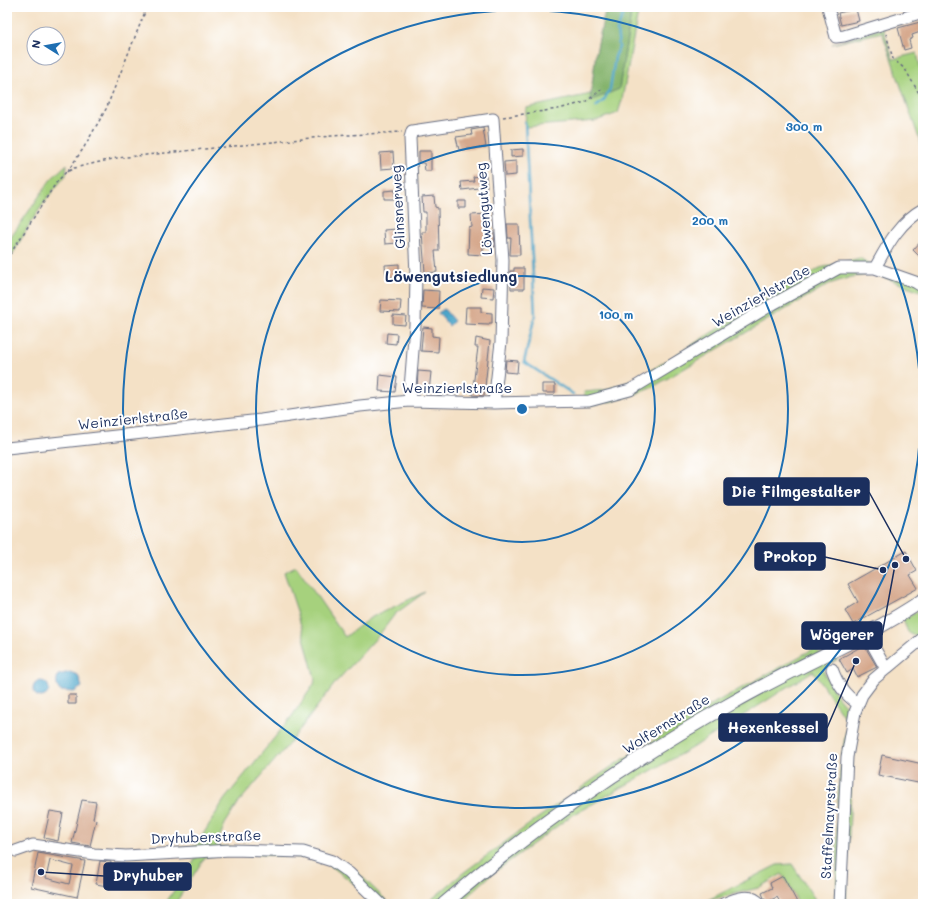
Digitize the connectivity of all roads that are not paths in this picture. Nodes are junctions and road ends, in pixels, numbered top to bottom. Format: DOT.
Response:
graph roads {
  1 [pos="828,7"];
  2 [pos="923,12"];
  3 [pos="494,119"];
  4 [pos="923,209"];
  5 [pos="875,268"];
  6 [pos="923,287"];
  7 [pos="409,401"];
  8 [pos="494,403"];
  9 [pos="7,448"];
  10 [pos="923,600"];
  11 [pos="866,633"];
  12 [pos="923,638"];
  13 [pos="832,669"];
  14 [pos="886,669"];
  15 [pos="858,704"];
  16 [pos="16,851"];
  17 [pos="381,904"];
  18 [pos="444,904"];
  19 [pos="723,904"];
  20 [pos="760,904"];
  21 [pos="840,904"];
  1 -- 2 [label="street"];
  3 -- 7 [label="street, Glinsnerweg"];
  3 -- 8 [label="street, Löwengutweg"];
  4 -- 5 [label="street"];
  5 -- 6 [label="street, Weinzierlstraße"];
  5 -- 8 [label="street, Weinzierlstraße"];
  7 -- 8 [label="street, Weinzierlstraße"];
  7 -- 9 [label="street, Weinzierlstraße"];
  10 -- 11 [label="main road, Wolfernstraße"];
  11 -- 14 [label="street"];
  11 -- 18 [label="main road, Wolfernstraße"];
  12 -- 14 [label="street, Staffelmayrstraße"];
  13 -- 15 [label="street"];
  14 -- 15 [label="street, Staffelmayrstraße"];
  15 -- 21 [label="street, Staffelmayrstraße"];
  16 -- 17 [label="street, Dryhuberstraße"];
  19 -- 20 [label="street"];
}
